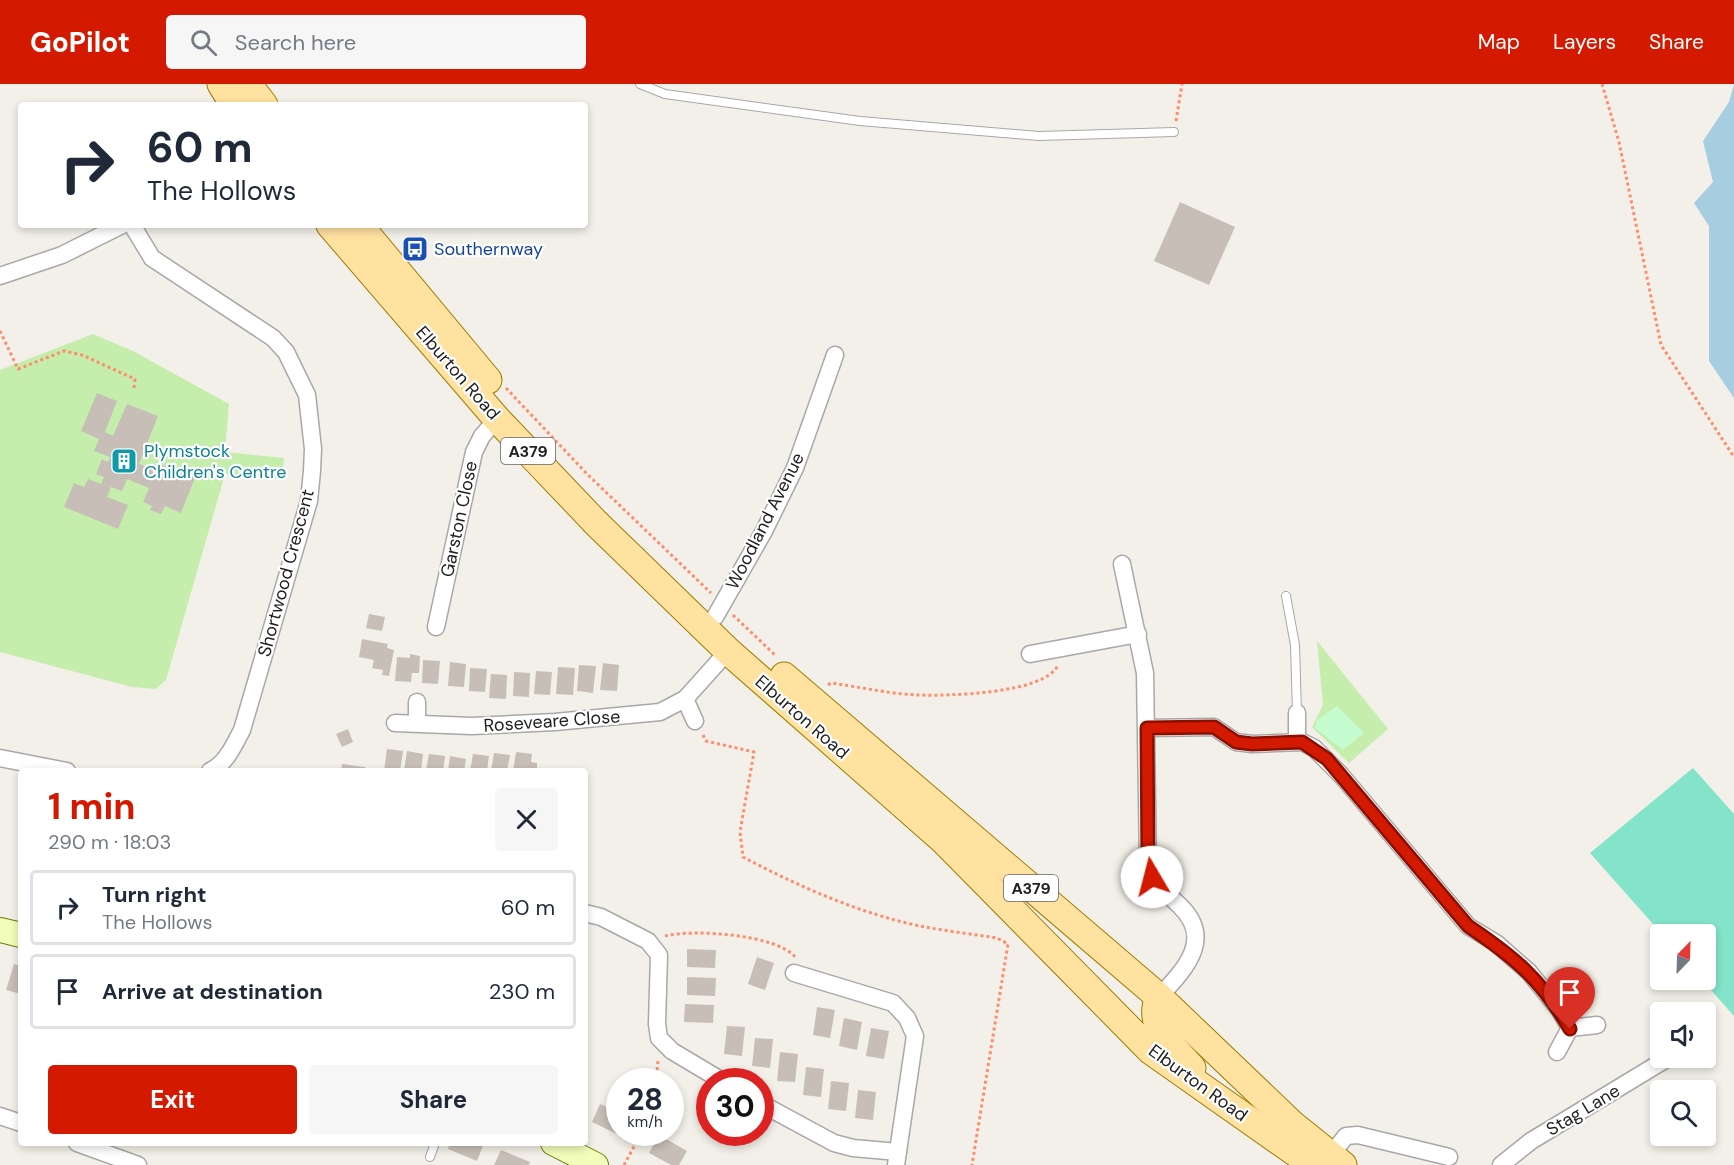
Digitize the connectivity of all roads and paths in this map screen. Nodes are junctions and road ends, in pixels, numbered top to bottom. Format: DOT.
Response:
graph roads {
  1 [pos="221,84"];
  2 [pos="640,84"];
  3 [pos="1182,84"];
  4 [pos="1602,84"];
  5 [pos="251,98"];
  6 [pos="1174,132"];
  7 [pos="116,228"];
  8 [pos="134,228"];
  9 [pos="333,228"];
  10 [pos="361,228"];
  11 [pos="0,276"];
  12 [pos="0,331"];
  13 [pos="835,355"];
  14 [pos="134,388"];
  15 [pos="497,419"];
  16 [pos="1734,457"];
  17 [pos="1122,564"];
  18 [pos="1286,596"];
  19 [pos="715,617"];
  20 [pos="436,627"];
  21 [pos="1138,634"];
  22 [pos="1067,647"];
  23 [pos="728,651"];
  24 [pos="1030,654"];
  25 [pos="809,698"];
  26 [pos="685,699"];
  27 [pos="417,702"];
  28 [pos="1297,712"];
  29 [pos="695,721"];
  30 [pos="395,723"];
  31 [pos="417,723"];
  32 [pos="1147,728"];
  33 [pos="1297,742"];
  34 [pos="0,759"];
  35 [pos="50,768"];
  36 [pos="217,768"];
  37 [pos="588,914"];
  38 [pos="0,930"];
  39 [pos="18,934"];
  40 [pos="1087,936"];
  41 [pos="648,941"];
  42 [pos="794,973"];
  43 [pos="1159,998"];
  44 [pos="1114,1014"];
  45 [pos="1598,1025"];
  46 [pos="1570,1029"];
  47 [pos="1557,1052"];
  48 [pos="701,1068"];
  49 [pos="1651,1068"];
  50 [pos="1218,1098"];
  51 [pos="774,1111"];
  52 [pos="0,1116"];
  53 [pos="18,1122"];
  54 [pos="85,1146"];
  55 [pos="434,1146"];
  56 [pos="559,1146"];
  57 [pos="634,1146"];
  58 [pos="430,1157"];
  59 [pos="1449,1157"];
  60 [pos="897,1159"];
  61 [pos="1329,1162"];
  62 [pos="138,1165"];
  63 [pos="596,1165"];
  64 [pos="624,1165"];
  65 [pos="972,1165"];
  66 [pos="1501,1165"];
  1 -- 5 [label="main road"];
  2 -- 6 [label="lane"];
  3 -- 6 [label="path"];
  4 -- 16 [label="path"];
  7 -- 11 [label="street"];
  8 -- 36 [label="street, Shortwood Crescent"];
  9 -- 15 [label="main road, Elburton Road / A379"];
  10 -- 19 [label="main road, Elburton Road / A379"];
  12 -- 14 [label="path"];
  13 -- 19 [label="street, Woodland Avenue"];
  15 -- 20 [label="street, Garston Close"];
  15 -- 23 [label="main road, Elburton Road / A379"];
  17 -- 21 [label="street"];
  18 -- 28 [label="lane"];
  19 -- 25 [label="main road, Elburton Road / A379"];
  21 -- 22 [label="street"];
  21 -- 32 [label="street"];
  22 -- 24 [label="street"];
  22 -- 25 [label="path"];
  23 -- 26 [label="street, Roseveare Close"];
  23 -- 44 [label="main road, Elburton Road / A379"];
  25 -- 40 [label="main road, Elburton Road / A379"];
  26 -- 29 [label="street"];
  26 -- 31 [label="street, Roseveare Close"];
  27 -- 31 [label="street"];
  28 -- 33 [label="street"];
  29 -- 65 [label="path"];
  30 -- 31 [label="street, Roseveare Close"];
  32 -- 33 [label="street"];
  32 -- 43 [label="street"];
  33 -- 46 [label="street"];
  34 -- 35 [label="street"];
  37 -- 41 [label="street"];
  38 -- 39 [label="street"];
  40 -- 43 [label="main road, Elburton Road / A379"];
  40 -- 44 [label="main road, A379"];
  41 -- 42 [label="path"];
  41 -- 48 [label="street"];
  42 -- 60 [label="street"];
  43 -- 50 [label="main road, A379"];
  43 -- 61 [label="main road, Elburton Road / A379"];
  44 -- 50 [label="main road, Elburton Road / A379"];
  45 -- 46 [label="street"];
  46 -- 47 [label="street"];
  49 -- 66 [label="street, Stag Lane"];
  50 -- 61 [label="main road, Elburton Road / A379"];
  51 -- 60 [label="street"];
  52 -- 53 [label="street"];
  54 -- 62 [label="street"];
  55 -- 58 [label="lane"];
  56 -- 63 [label="street"];
  57 -- 64 [label="path"];
  59 -- 61 [label="street"];
}
